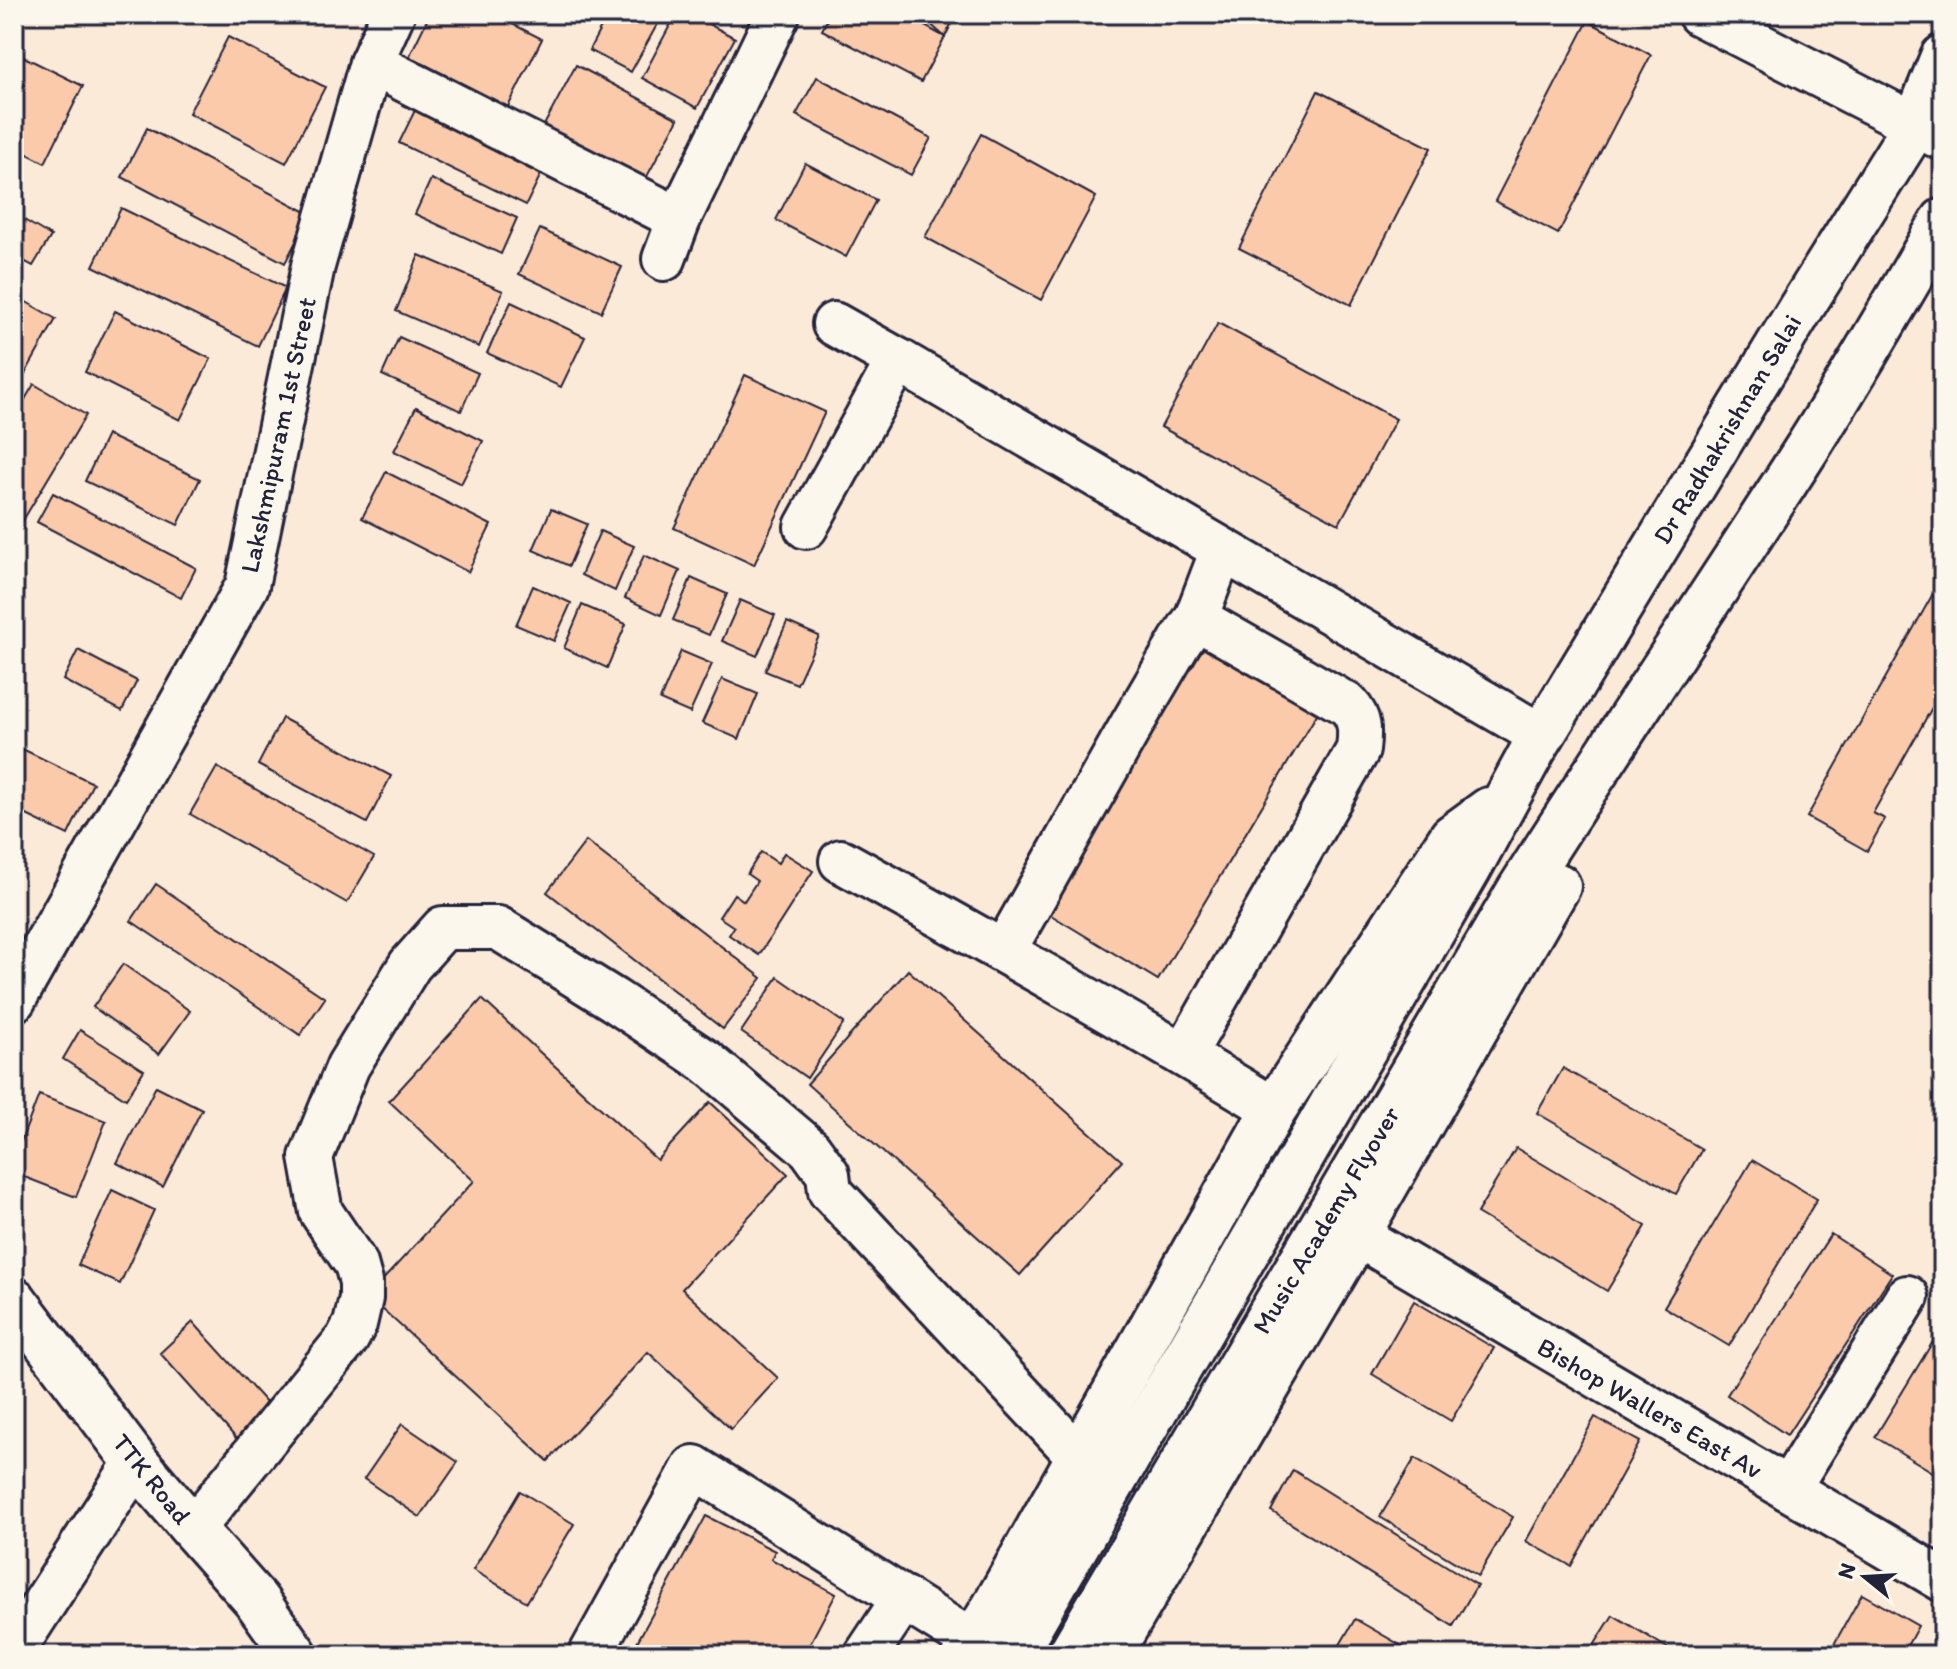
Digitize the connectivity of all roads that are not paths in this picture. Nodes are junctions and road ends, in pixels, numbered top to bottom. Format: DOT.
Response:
graph roads {
  1 [pos="393,14"];
  2 [pos="778,14"];
  3 [pos="1699,14"];
  4 [pos="1943,57"];
  5 [pos="371,63"];
  6 [pos="1929,133"];
  7 [pos="679,219"];
  8 [pos="1943,221"];
  9 [pos="664,259"];
  10 [pos="834,324"];
  11 [pos="898,360"];
  12 [pos="806,527"];
  13 [pos="1222,550"];
  14 [pos="1196,618"];
  15 [pos="1542,736"];
  16 [pos="1585,787"];
  17 [pos="1505,798"];
  18 [pos="841,861"];
  19 [pos="1004,951"];
  20 [pos="14,1000"];
  21 [pos="1184,1055"];
  22 [pos="1274,1109"];
  23 [pos="1357,1235"];
  24 [pos="1907,1297"];
  25 [pos="14,1300"];
  26 [pos="1078,1456"];
  27 [pos="136,1462"];
  28 [pos="1788,1489"];
  29 [pos="193,1529"];
  30 [pos="1943,1580"];
  31 [pos="904,1598"];
  32 [pos="14,1650"];
  33 [pos="984,1651"];
  34 [pos="295,1655"];
  35 [pos="590,1655"];
  36 [pos="866,1655"];
  37 [pos="1070,1655"];
  38 [pos="1109,1655"];
  1 -- 5 [label="street, Lakshmipuram 1st Street"];
  2 -- 7 [label="street"];
  3 -- 6 [label="street"];
  4 -- 6 [label="main road, Dr Radhakrishnan Salai"];
  5 -- 7 [label="street"];
  5 -- 20 [label="street, Lakshmipuram 1st Street"];
  6 -- 15 [label="main road, Dr Radhakrishnan Salai"];
  7 -- 9 [label="street"];
  8 -- 16 [label="main road"];
  10 -- 11 [label="street"];
  11 -- 12 [label="street"];
  11 -- 13 [label="street"];
  13 -- 14 [label="street"];
  13 -- 15 [label="street"];
  14 -- 19 [label="street"];
  14 -- 21 [label="street"];
  15 -- 17 [label="main road, Dr Radhakrishnan Salai"];
  16 -- 23 [label="main road"];
  16 -- 37 [label="main road, Music Academy Flyover"];
  17 -- 22 [label="main road"];
  17 -- 33 [label="main road, Music Academy Flyover"];
  18 -- 19 [label="street"];
  19 -- 21 [label="street"];
  21 -- 22 [label="street"];
  22 -- 26 [label="main road"];
  23 -- 28 [label="street, Bishop Wallers East Av"];
  23 -- 38 [label="main road"];
  24 -- 28 [label="street"];
  25 -- 27 [label="main road, TTK Road"];
  26 -- 29 [label="street"];
  26 -- 33 [label="main road"];
  27 -- 29 [label="main road, TTK Road"];
  27 -- 32 [label="street"];
  28 -- 30 [label="street, Bishop Wallers East Av"];
  29 -- 34 [label="main road, TTK Road"];
  31 -- 33 [label="street"];
  31 -- 35 [label="street"];
  31 -- 36 [label="street"];
}
